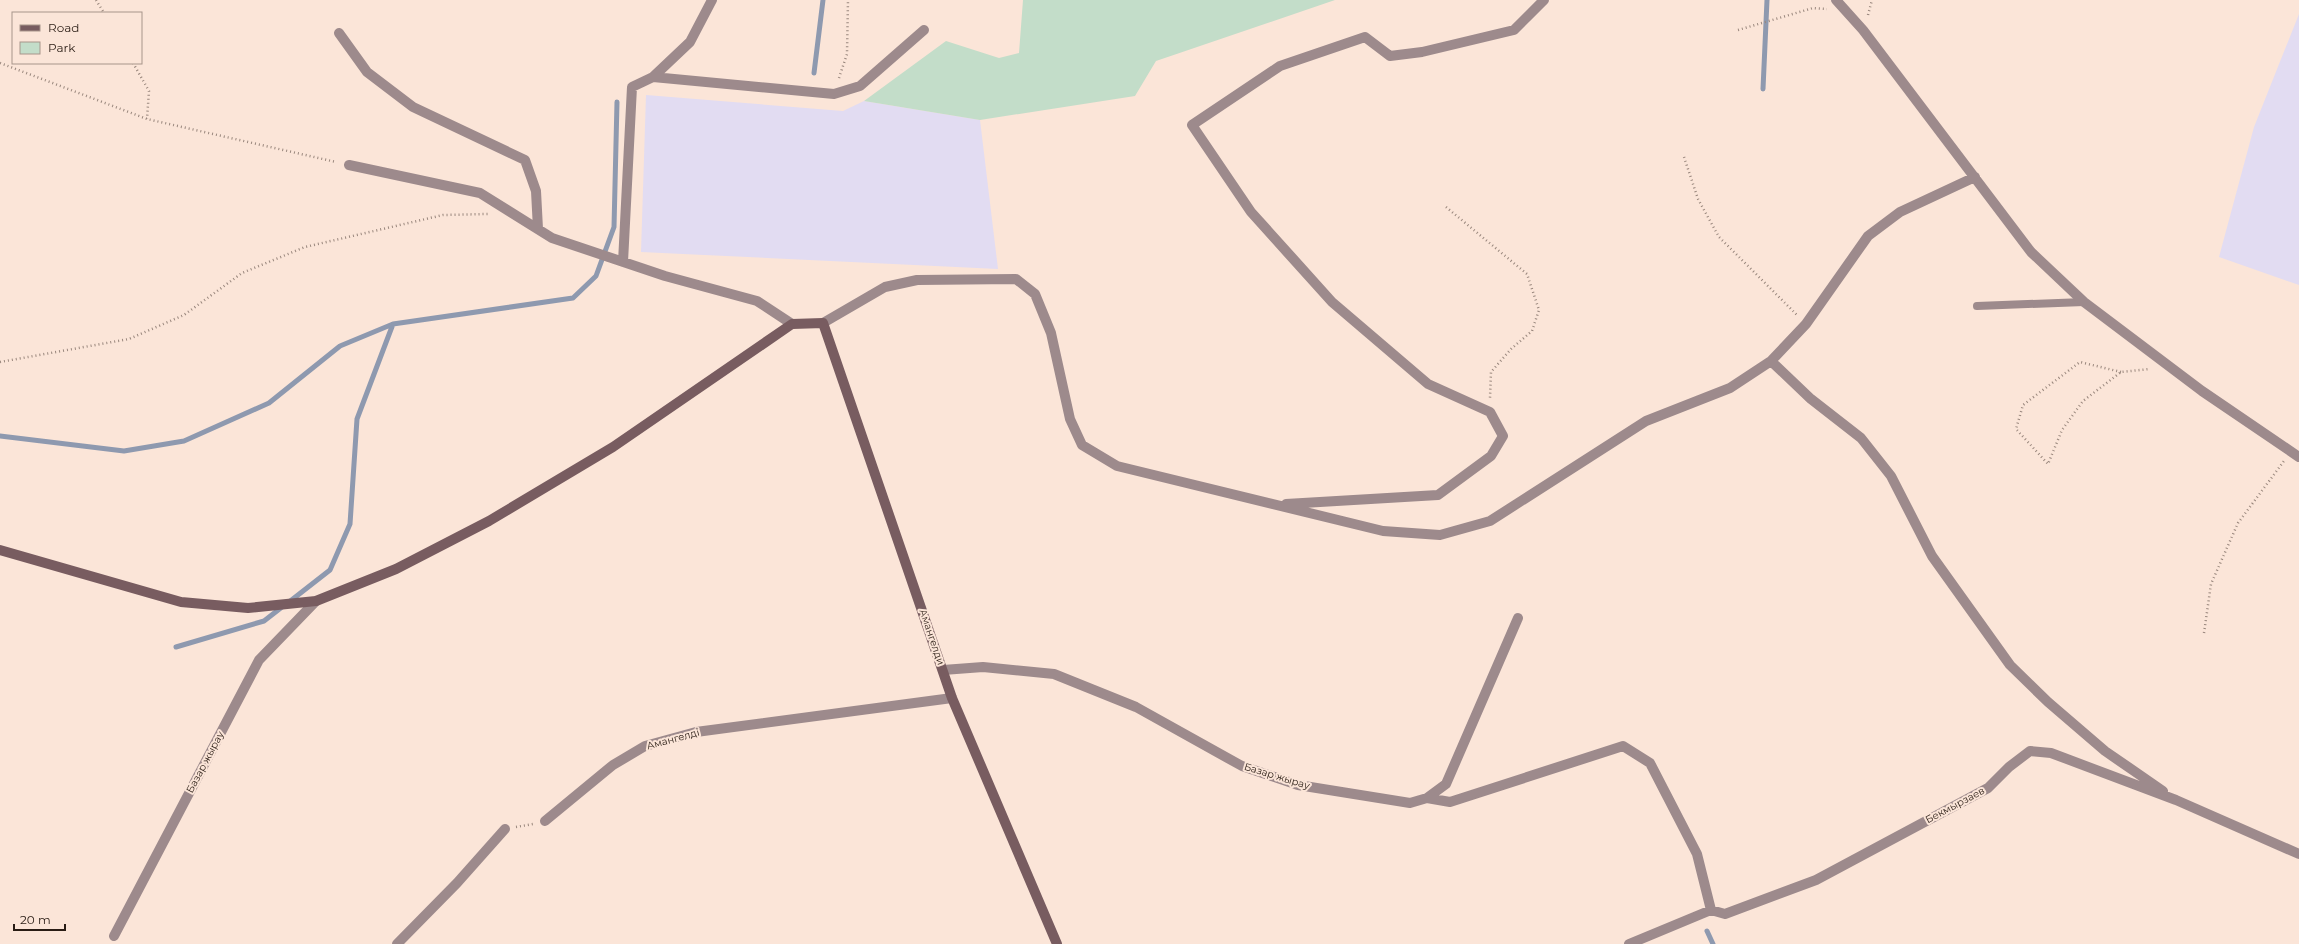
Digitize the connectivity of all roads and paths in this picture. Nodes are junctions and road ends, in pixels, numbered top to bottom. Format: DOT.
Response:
graph roads {
  1 [pos="96,0"];
  2 [pos="712,0"];
  3 [pos="848,0"];
  4 [pos="1544,0"];
  5 [pos="1836,0"];
  6 [pos="1845,10"];
  7 [pos="103,12"];
  8 [pos="924,30"];
  9 [pos="1738,30"];
  10 [pos="339,33"];
  11 [pos="0,63"];
  12 [pos="134,64"];
  13 [pos="653,77"];
  14 [pos="834,94"];
  15 [pos="147,119"];
  16 [pos="1684,157"];
  17 [pos="349,165"];
  18 [pos="1975,177"];
  19 [pos="1446,207"];
  20 [pos="510,213"];
  21 [pos="538,229"];
  22 [pos="623,262"];
  23 [pos="2084,302"];
  24 [pos="1977,306"];
  25 [pos="823,323"];
  26 [pos="792,324"];
  27 [pos="1806,324"];
  28 [pos="1770,361"];
  29 [pos="0,362"];
  30 [pos="2170,367"];
  31 [pos="2121,372"];
  32 [pos="1490,412"];
  33 [pos="2295,454"];
  34 [pos="1276,505"];
  35 [pos="0,550"];
  36 [pos="316,601"];
  37 [pos="1518,618"];
  38 [pos="2204,633"];
  39 [pos="943,670"];
  40 [pos="952,698"];
  41 [pos="1427,798"];
  42 [pos="2176,800"];
  43 [pos="546,821"];
  44 [pos="505,829"];
  45 [pos="2299,854"];
  46 [pos="1711,910"];
  47 [pos="114,936"];
  48 [pos="397,944"];
  49 [pos="1057,944"];
  50 [pos="1629,944"];
  1 -- 7 [label="path"];
  2 -- 13 [label="street"];
  3 -- 14 [label="path"];
  4 -- 32 [label="street"];
  5 -- 6 [label="street"];
  6 -- 9 [label="path"];
  6 -- 18 [label="street"];
  8 -- 14 [label="street"];
  10 -- 21 [label="street"];
  11 -- 15 [label="path"];
  12 -- 15 [label="path"];
  13 -- 14 [label="street"];
  13 -- 22 [label="street"];
  15 -- 17 [label="path"];
  16 -- 27 [label="path"];
  17 -- 20 [label="street"];
  18 -- 23 [label="street"];
  18 -- 27 [label="street"];
  19 -- 32 [label="path"];
  20 -- 21 [label="street"];
  20 -- 29 [label="path"];
  21 -- 22 [label="street"];
  22 -- 26 [label="street"];
  23 -- 24 [label="lane"];
  23 -- 30 [label="street"];
  25 -- 26 [label="main road"];
  25 -- 34 [label="street"];
  25 -- 39 [label="main road, Амангелди"];
  26 -- 36 [label="main road"];
  27 -- 28 [label="street"];
  28 -- 34 [label="street"];
  28 -- 42 [label="street"];
  30 -- 31 [label="path"];
  30 -- 33 [label="street"];
  31 -- 31 [label="path"];
  32 -- 34 [label="street"];
  33 -- 38 [label="path"];
  35 -- 36 [label="main road"];
  36 -- 47 [label="street, Базар жырау"];
  37 -- 41 [label="street, Базар жырау"];
  39 -- 40 [label="main road, Амангелди"];
  39 -- 41 [label="street, Базар жырау"];
  40 -- 43 [label="street, Амангелді"];
  40 -- 49 [label="main road, Амангелди"];
  41 -- 46 [label="street"];
  42 -- 45 [label="street, Бекмырзаев"];
  42 -- 46 [label="street, Бекмырзаев"];
  43 -- 44 [label="path"];
  44 -- 48 [label="street"];
  46 -- 50 [label="street, Бекмырзаев"];
}
